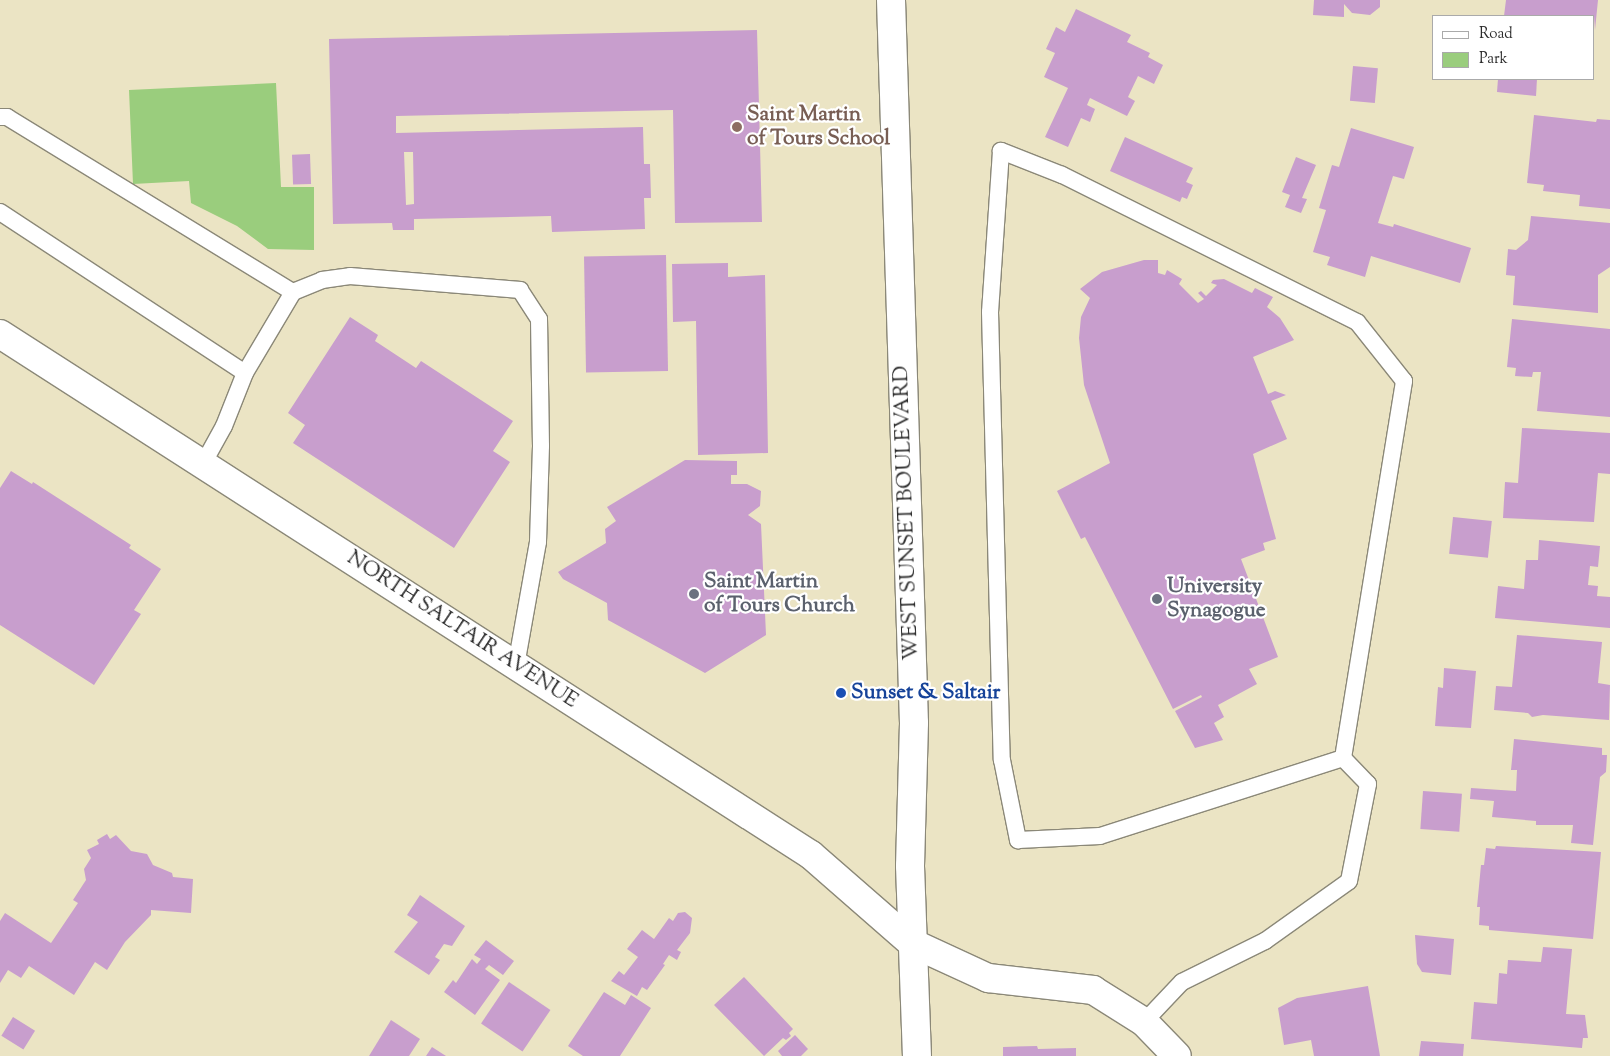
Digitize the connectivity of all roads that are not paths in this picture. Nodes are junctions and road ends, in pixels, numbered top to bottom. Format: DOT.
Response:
graph roads {
  1 [pos="890,0"];
  2 [pos="0,117"];
  3 [pos="0,212"];
  4 [pos="293,292"];
  5 [pos="0,334"];
  6 [pos="245,374"];
  7 [pos="203,464"];
  8 [pos="516,665"];
  9 [pos="1343,758"];
  10 [pos="912,943"];
  11 [pos="1144,1022"];
  12 [pos="917,1056"];
  13 [pos="1178,1056"];
  1 -- 10 [label="street, WEST SUNSET BOULEVARD"];
  2 -- 4 [label="lane"];
  3 -- 6 [label="lane"];
  4 -- 6 [label="lane"];
  4 -- 8 [label="lane"];
  5 -- 7 [label="street, NORTH SALTAIR AVENUE"];
  6 -- 7 [label="lane"];
  7 -- 8 [label="street, NORTH SALTAIR AVENUE"];
  8 -- 10 [label="street, NORTH SALTAIR AVENUE"];
  9 -- 9 [label="lane"];
  9 -- 11 [label="lane"];
  10 -- 11 [label="street, NORTH SALTAIR AVENUE"];
  10 -- 12 [label="street, WEST SUNSET BOULEVARD"];
  11 -- 13 [label="street, NORTH SALTAIR AVENUE"];
}
